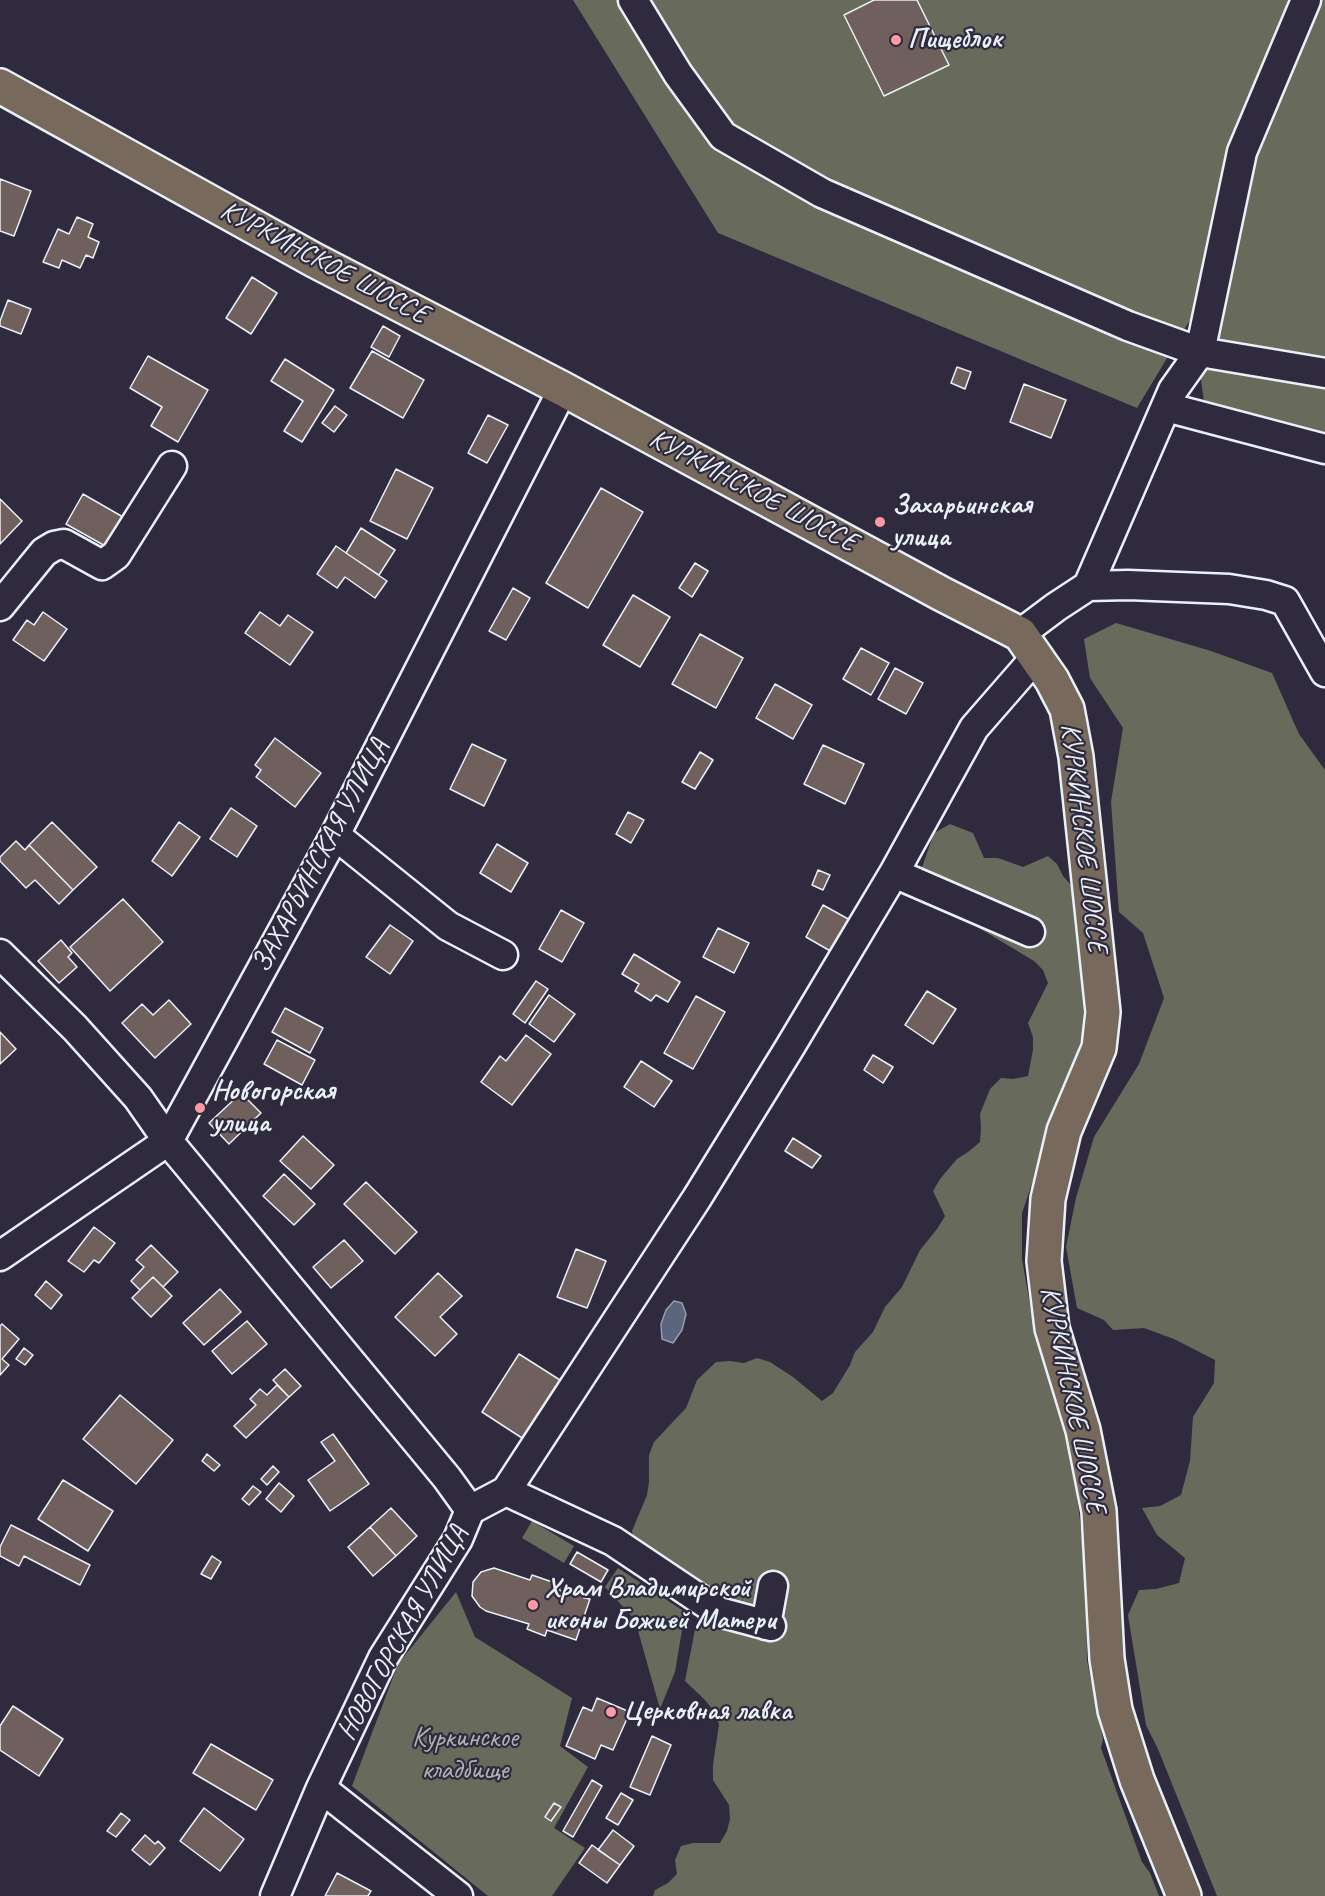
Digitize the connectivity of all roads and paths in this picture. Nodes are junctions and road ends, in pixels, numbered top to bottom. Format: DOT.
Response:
graph roads {
  1 [pos="633,0"];
  2 [pos="1306,0"];
  3 [pos="0,86"];
  4 [pos="1200,352"];
  5 [pos="1325,374"];
  6 [pos="563,389"];
  7 [pos="1166,407"];
  8 [pos="1325,449"];
  9 [pos="172,466"];
  10 [pos="1088,586"];
  11 [pos="0,606"];
  12 [pos="1028,646"];
  13 [pos="1325,672"];
  14 [pos="335,835"];
  15 [pos="894,873"];
  16 [pos="1030,932"];
  17 [pos="0,954"];
  18 [pos="503,955"];
  19 [pos="168,1141"];
  20 [pos="0,1256"];
  21 [pos="506,1491"];
  22 [pos="470,1510"];
  23 [pos="773,1586"];
  24 [pos="321,1788"];
  25 [pos="275,1896"];
  26 [pos="458,1896"];
  27 [pos="1184,1896"];
  1 -- 4 [label="street"];
  2 -- 4 [label="street"];
  3 -- 6 [label="main road, КУРКИНСКОЕ ШОССЕ"];
  4 -- 5 [label="street"];
  4 -- 7 [label="street"];
  6 -- 12 [label="main road, КУРКИНСКОЕ ШОССЕ"];
  6 -- 14 [label="street, ЗАХАРЬИНСКАЯ УЛИЦА"];
  7 -- 8 [label="street"];
  7 -- 10 [label="street"];
  9 -- 11 [label="street"];
  10 -- 12 [label="street"];
  10 -- 13 [label="street"];
  12 -- 15 [label="street"];
  12 -- 27 [label="main road, КУРКИНСКОЕ ШОССЕ"];
  14 -- 18 [label="street"];
  14 -- 19 [label="street, ЗАХАРЬИНСКАЯ УЛИЦА"];
  15 -- 16 [label="street"];
  15 -- 21 [label="street"];
  17 -- 19 [label="street, НОВОГОРСКАЯ УЛИЦА"];
  19 -- 20 [label="street, ЗАХАРЬИНСКАЯ УЛИЦА"];
  19 -- 22 [label="street, НОВОГОРСКАЯ УЛИЦА"];
  21 -- 22 [label="street"];
  21 -- 23 [label="street"];
  22 -- 24 [label="street, НОВОГОРСКАЯ УЛИЦА"];
  24 -- 25 [label="street, НОВОГОРСКАЯ УЛИЦА"];
  24 -- 26 [label="street"];
}
